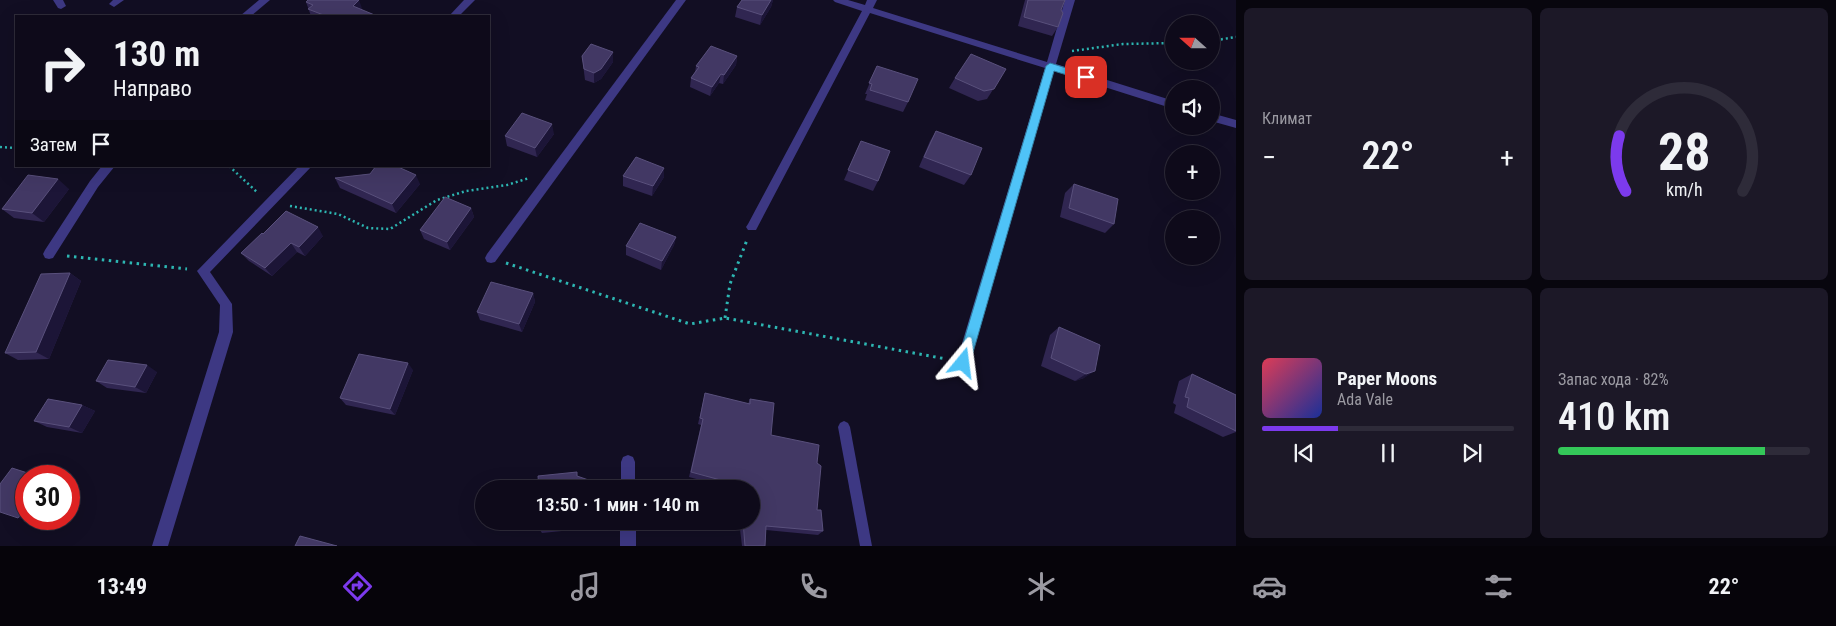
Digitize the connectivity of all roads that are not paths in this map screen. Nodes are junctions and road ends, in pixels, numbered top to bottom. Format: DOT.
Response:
graph roads {
  1 [pos="265,0"];
  2 [pos="470,0"];
  3 [pos="681,0"];
  4 [pos="838,0"];
  5 [pos="1070,0"];
  6 [pos="869,4"];
  7 [pos="246,15"];
  8 [pos="455,15"];
  9 [pos="1050,66"];
  10 [pos="1165,102"];
  11 [pos="1220,119"];
  12 [pos="1236,124"];
  13 [pos="108,167"];
  14 [pos="305,167"];
  15 [pos="752,227"];
  16 [pos="49,254"];
  17 [pos="491,258"];
  18 [pos="963,363"];
  19 [pos="844,427"];
  20 [pos="628,462"];
  21 [pos="628,480"];
  22 [pos="628,530"];
  23 [pos="160,546"];
  24 [pos="628,546"];
  25 [pos="866,546"];
  1 -- 7 [label="street"];
  2 -- 8 [label="street"];
  3 -- 17 [label="street"];
  4 -- 6 [label="street"];
  5 -- 9 [label="street"];
  6 -- 9 [label="street"];
  6 -- 15 [label="street"];
  9 -- 10 [label="street"];
  9 -- 18 [label="street"];
  11 -- 12 [label="street"];
  13 -- 16 [label="street"];
  14 -- 23 [label="street"];
  19 -- 25 [label="lane"];
  20 -- 21 [label="street"];
  22 -- 24 [label="street"];
}
